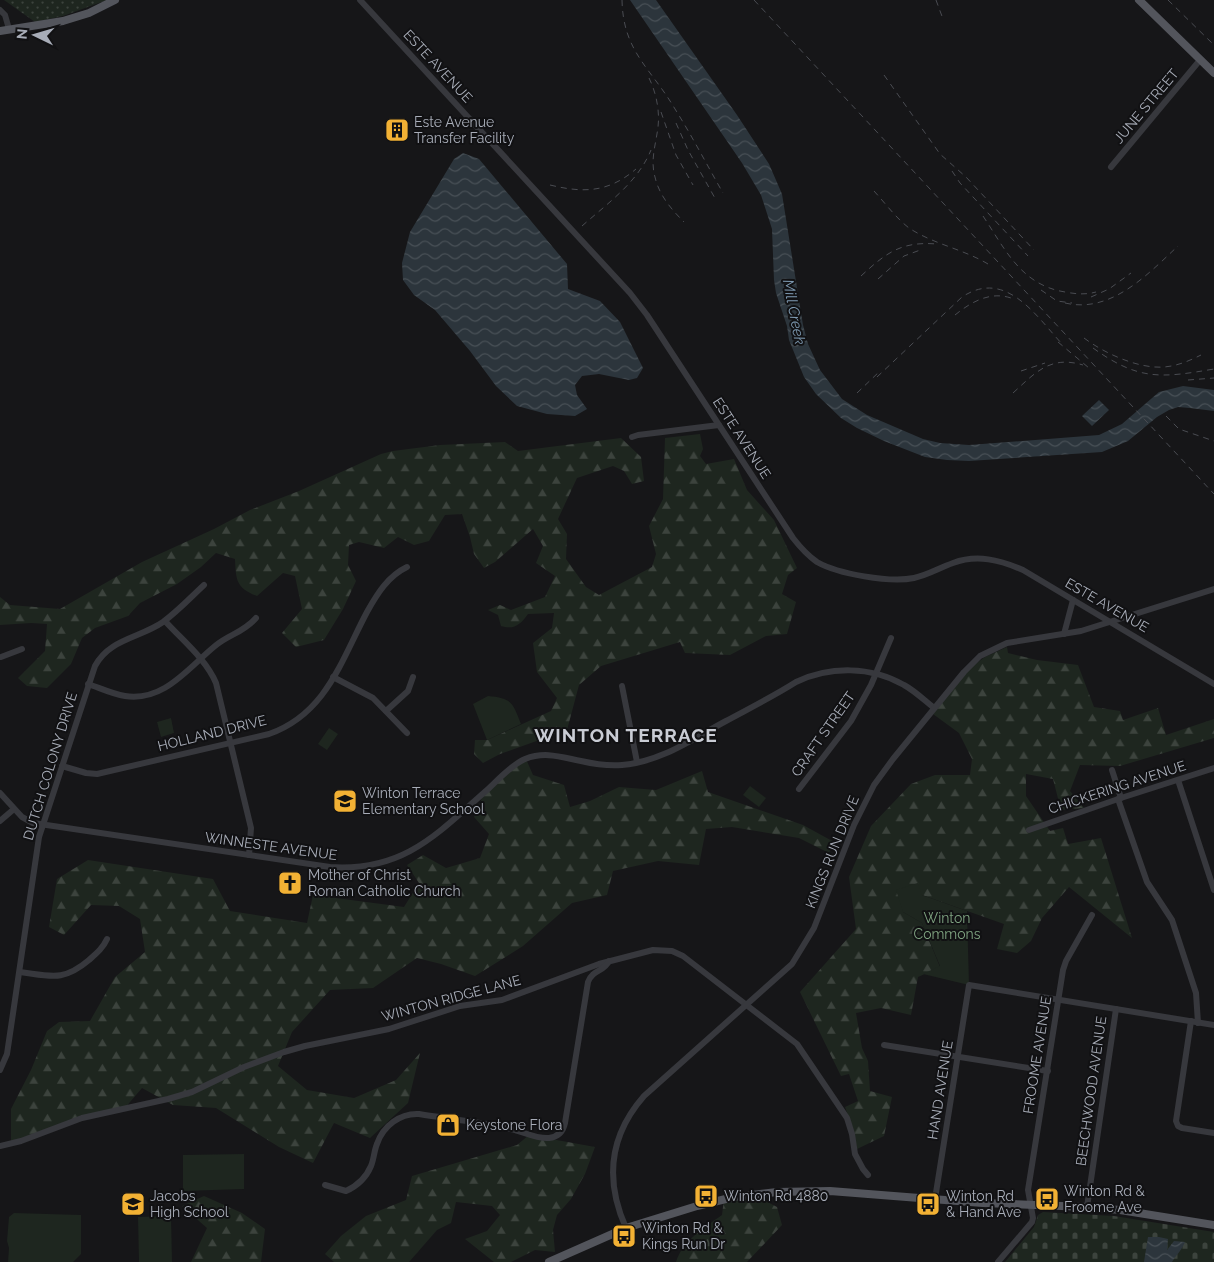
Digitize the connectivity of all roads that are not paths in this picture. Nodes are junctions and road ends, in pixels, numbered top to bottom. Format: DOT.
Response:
graph roads {
  1 [pos="115,0"];
  2 [pos="360,0"];
  3 [pos="1139,0"];
  4 [pos="0,10"];
  5 [pos="9,29"];
  6 [pos="0,31"];
  7 [pos="1200,60"];
  8 [pos="1214,73"];
  9 [pos="1111,168"];
  10 [pos="719,425"];
  11 [pos="632,437"];
  12 [pos="407,568"];
  13 [pos="204,585"];
  14 [pos="1214,589"];
  15 [pos="1073,600"];
  16 [pos="256,618"];
  17 [pos="164,621"];
  18 [pos="1112,622"];
  19 [pos="1064,634"];
  20 [pos="890,638"];
  21 [pos="22,649"];
  22 [pos="0,659"];
  23 [pos="200,659"];
  24 [pos="876,674"];
  25 [pos="333,677"];
  26 [pos="413,677"];
  27 [pos="88,684"];
  28 [pos="1214,684"];
  29 [pos="622,686"];
  30 [pos="934,708"];
  31 [pos="386,711"];
  32 [pos="407,734"];
  33 [pos="231,742"];
  34 [pos="637,762"];
  35 [pos="62,766"];
  36 [pos="1214,768"];
  37 [pos="1112,770"];
  38 [pos="1178,780"];
  39 [pos="799,789"];
  40 [pos="0,792"];
  41 [pos="1120,798"];
  42 [pos="14,809"];
  43 [pos="0,821"];
  44 [pos="43,825"];
  45 [pos="1029,830"];
  46 [pos="249,855"];
  47 [pos="1214,890"];
  48 [pos="1092,915"];
  49 [pos="107,939"];
  50 [pos="609,961"];
  51 [pos="20,972"];
  52 [pos="1058,1000"];
  53 [pos="748,1004"];
  54 [pos="1116,1009"];
  55 [pos="1195,1022"];
  56 [pos="1214,1025"];
  57 [pos="884,1045"];
  58 [pos="958,1057"];
  59 [pos="0,1070"];
  60 [pos="1048,1071"];
  61 [pos="1214,1133"];
  62 [pos="0,1146"];
  63 [pos="868,1175"];
  64 [pos="325,1185"];
  65 [pos="935,1199"];
  66 [pos="1032,1205"];
  67 [pos="1086,1207"];
  68 [pos="1214,1225"];
  69 [pos="626,1228"];
  70 [pos="549,1262"];
  71 [pos="998,1262"];
  1 -- 5 [label="main road"];
  2 -- 10 [label="street, ESTE AVENUE"];
  3 -- 7 [label="main road"];
  4 -- 5 [label="street"];
  5 -- 6 [label="main road"];
  7 -- 8 [label="main road"];
  7 -- 9 [label="street, JUNE STREET"];
  10 -- 11 [label="street"];
  10 -- 15 [label="street, ESTE AVENUE"];
  12 -- 25 [label="street, HOLLAND DRIVE"];
  13 -- 17 [label="street, DUTCH COLONY DRIVE"];
  14 -- 18 [label="street, KINGS RUN DRIVE"];
  15 -- 18 [label="street, ESTE AVENUE"];
  15 -- 19 [label="street"];
  16 -- 23 [label="street"];
  17 -- 23 [label="street"];
  17 -- 27 [label="street, DUTCH COLONY DRIVE"];
  18 -- 19 [label="street, KINGS RUN DRIVE"];
  18 -- 28 [label="street, ESTE AVENUE"];
  19 -- 30 [label="street, KINGS RUN DRIVE"];
  20 -- 24 [label="street, CRAFT STREET"];
  21 -- 22 [label="street"];
  23 -- 27 [label="street"];
  23 -- 33 [label="street"];
  24 -- 30 [label="street, WINNESTE AVENUE"];
  24 -- 34 [label="street, WINNESTE AVENUE"];
  24 -- 39 [label="street, CRAFT STREET"];
  25 -- 31 [label="street"];
  25 -- 33 [label="street, HOLLAND DRIVE"];
  26 -- 31 [label="street"];
  27 -- 35 [label="street, DUTCH COLONY DRIVE"];
  29 -- 34 [label="street"];
  30 -- 53 [label="street, KINGS RUN DRIVE"];
  31 -- 32 [label="street"];
  33 -- 35 [label="street, HOLLAND DRIVE"];
  33 -- 46 [label="street"];
  34 -- 46 [label="street, WINNESTE AVENUE"];
  35 -- 44 [label="street, DUTCH COLONY DRIVE"];
  36 -- 38 [label="street, CHICKERING AVENUE"];
  37 -- 41 [label="street"];
  38 -- 41 [label="street, CHICKERING AVENUE"];
  38 -- 47 [label="street"];
  40 -- 42 [label="street, WINNESTE AVENUE"];
  41 -- 45 [label="street, CHICKERING AVENUE"];
  41 -- 55 [label="street"];
  42 -- 43 [label="street"];
  42 -- 44 [label="street, WINNESTE AVENUE"];
  44 -- 46 [label="street, WINNESTE AVENUE"];
  44 -- 51 [label="street, DUTCH COLONY DRIVE"];
  48 -- 52 [label="street, FROOME AVENUE"];
  49 -- 51 [label="street"];
  50 -- 53 [label="street, WINTON RIDGE LANE"];
  50 -- 62 [label="street, WINTON RIDGE LANE"];
  50 -- 64 [label="street"];
  51 -- 59 [label="street, DUTCH COLONY DRIVE"];
  52 -- 54 [label="street"];
  52 -- 58 [label="street, HAND AVENUE"];
  52 -- 60 [label="street, FROOME AVENUE"];
  53 -- 63 [label="street, WINTON RIDGE LANE"];
  53 -- 69 [label="street, KINGS RUN DRIVE"];
  54 -- 55 [label="street"];
  54 -- 67 [label="street, BEECHWOOD AVENUE"];
  55 -- 56 [label="street"];
  55 -- 61 [label="street"];
  57 -- 58 [label="street"];
  58 -- 60 [label="street"];
  58 -- 65 [label="street, HAND AVENUE"];
  60 -- 66 [label="street, FROOME AVENUE"];
  65 -- 66 [label="main road"];
  65 -- 69 [label="main road"];
  66 -- 67 [label="main road"];
  66 -- 71 [label="street, FROOME AVENUE"];
  67 -- 68 [label="main road"];
  69 -- 70 [label="main road"];
}
